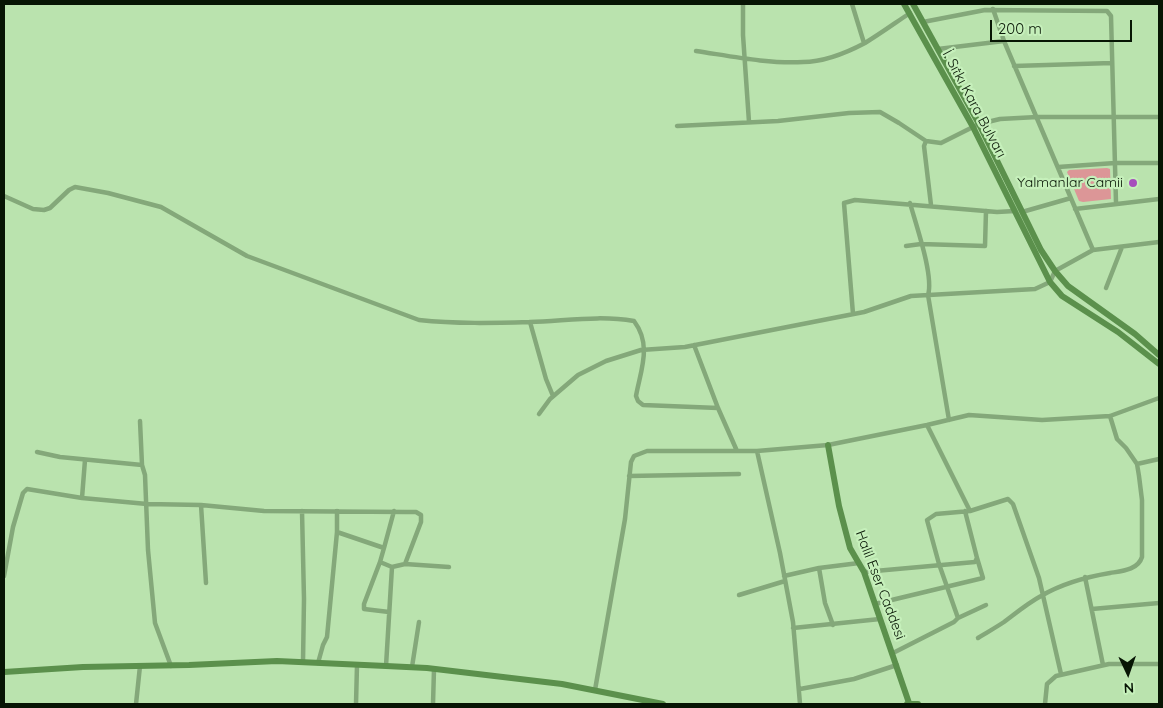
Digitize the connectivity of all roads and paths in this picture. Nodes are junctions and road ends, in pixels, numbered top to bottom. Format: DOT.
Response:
graph roads {
  1 [pos="743,4"];
  2 [pos="852,4"];
  3 [pos="904,4"];
  4 [pos="912,4"];
  5 [pos="993,9"];
  6 [pos="910,14"];
  7 [pos="923,22"];
  8 [pos="1004,41"];
  9 [pos="864,43"];
  10 [pos="938,49"];
  11 [pos="696,51"];
  12 [pos="745,58"];
  13 [pos="1112,63"];
  14 [pos="1014,66"];
  15 [pos="1037,116"];
  16 [pos="1113,117"];
  17 [pos="1159,117"];
  18 [pos="749,122"];
  19 [pos="976,125"];
  20 [pos="677,126"];
  21 [pos="926,141"];
  22 [pos="1115,163"];
  23 [pos="1159,163"];
  24 [pos="1058,167"];
  25 [pos="4,196"];
  26 [pos="1071,198"];
  27 [pos="1159,199"];
  28 [pos="910,203"];
  29 [pos="1116,203"];
  30 [pos="931,205"];
  31 [pos="1075,209"];
  32 [pos="986,211"];
  33 [pos="1019,211"];
  34 [pos="1159,242"];
  35 [pos="921,244"];
  36 [pos="906,246"];
  37 [pos="1122,247"];
  38 [pos="1092,250"];
  39 [pos="1055,271"];
  40 [pos="1050,282"];
  41 [pos="1106,288"];
  42 [pos="928,295"];
  43 [pos="853,314"];
  44 [pos="530,322"];
  45 [pos="694,345"];
  46 [pos="645,350"];
  47 [pos="1159,355"];
  48 [pos="1159,364"];
  49 [pos="553,396"];
  50 [pos="1159,398"];
  51 [pos="718,408"];
  52 [pos="539,414"];
  53 [pos="1110,416"];
  54 [pos="949,420"];
  55 [pos="140,421"];
  56 [pos="927,426"];
  57 [pos="828,445"];
  58 [pos="737,451"];
  59 [pos="757,451"];
  60 [pos="37,452"];
  61 [pos="85,460"];
  62 [pos="1159,460"];
  63 [pos="1137,464"];
  64 [pos="142,465"];
  65 [pos="739,474"];
  66 [pos="629,476"];
  67 [pos="82,498"];
  68 [pos="147,504"];
  69 [pos="201,505"];
  70 [pos="302,510"];
  71 [pos="337,511"];
  72 [pos="967,511"];
  73 [pos="394,512"];
  74 [pos="337,532"];
  75 [pos="384,548"];
  76 [pos="977,558"];
  77 [pos="380,562"];
  78 [pos="859,563"];
  79 [pos="405,564"];
  80 [pos="939,564"];
  81 [pos="392,567"];
  82 [pos="449,567"];
  83 [pos="818,568"];
  84 [pos="864,572"];
  85 [pos="4,576"];
  86 [pos="1084,577"];
  87 [pos="785,578"];
  88 [pos="206,583"];
  89 [pos="946,586"];
  90 [pos="739,595"];
  91 [pos="1043,595"];
  92 [pos="1159,603"];
  93 [pos="875,604"];
  94 [pos="986,605"];
  95 [pos="1092,609"];
  96 [pos="389,612"];
  97 [pos="958,618"];
  98 [pos="880,619"];
  99 [pos="419,622"];
  100 [pos="833,625"];
  101 [pos="793,628"];
  102 [pos="978,638"];
  103 [pos="893,653"];
  104 [pos="302,662"];
  105 [pos="318,663"];
  106 [pos="357,664"];
  107 [pos="1159,664"];
  108 [pos="1103,665"];
  109 [pos="140,666"];
  110 [pos="171,666"];
  111 [pos="386,666"];
  112 [pos="897,666"];
  113 [pos="412,667"];
  114 [pos="434,669"];
  115 [pos="4,672"];
  116 [pos="1060,674"];
  117 [pos="800,689"];
  118 [pos="595,690"];
  119 [pos="136,704"];
  120 [pos="356,704"];
  121 [pos="432,704"];
  122 [pos="663,704"];
  123 [pos="800,704"];
  124 [pos="910,704"];
  125 [pos="918,704"];
  126 [pos="1045,704"];
  1 -- 12 [label="street"];
  2 -- 9 [label="street"];
  3 -- 6 [label="street, İ. Sıtkı Kara Bulvarı"];
  4 -- 7 [label="street, İ. Sıtkı Kara Bulvarı"];
  5 -- 7 [label="street"];
  5 -- 8 [label="street"];
  5 -- 13 [label="street"];
  6 -- 9 [label="street"];
  6 -- 19 [label="street, İ. Sıtkı Kara Bulvarı"];
  7 -- 10 [label="street, İ. Sıtkı Kara Bulvarı"];
  8 -- 10 [label="street"];
  8 -- 14 [label="street"];
  9 -- 12 [label="street"];
  10 -- 19 [label="street, İ. Sıtkı Kara Bulvarı"];
  11 -- 12 [label="street"];
  12 -- 18 [label="street"];
  13 -- 14 [label="street"];
  13 -- 16 [label="street"];
  14 -- 15 [label="street"];
  15 -- 16 [label="street"];
  15 -- 19 [label="street"];
  15 -- 24 [label="street"];
  16 -- 17 [label="street"];
  16 -- 22 [label="street"];
  18 -- 20 [label="street"];
  18 -- 21 [label="street"];
  19 -- 21 [label="street"];
  19 -- 33 [label="street, İ. Sıtkı Kara Bulvarı"];
  21 -- 30 [label="street"];
  22 -- 23 [label="street"];
  22 -- 24 [label="street"];
  22 -- 29 [label="street"];
  24 -- 26 [label="street"];
  25 -- 44 [label="street"];
  26 -- 31 [label="street"];
  26 -- 33 [label="street"];
  27 -- 29 [label="street"];
  28 -- 30 [label="street"];
  28 -- 35 [label="street"];
  28 -- 43 [label="street"];
  29 -- 31 [label="street"];
  30 -- 32 [label="street"];
  31 -- 38 [label="street"];
  32 -- 33 [label="street"];
  32 -- 35 [label="street"];
  33 -- 39 [label="street, İ. Sıtkı Kara Bulvarı"];
  33 -- 40 [label="street, İ. Sıtkı Kara Bulvarı"];
  34 -- 37 [label="street"];
  35 -- 36 [label="street"];
  35 -- 42 [label="street"];
  37 -- 38 [label="street"];
  37 -- 41 [label="street"];
  38 -- 39 [label="street"];
  39 -- 40 [label="street"];
  39 -- 47 [label="street, İ. Sıtkı Kara Bulvarı"];
  40 -- 42 [label="street"];
  40 -- 48 [label="street, İ. Sıtkı Kara Bulvarı"];
  42 -- 43 [label="street"];
  42 -- 54 [label="street"];
  43 -- 45 [label="street"];
  44 -- 46 [label="street"];
  44 -- 49 [label="street"];
  45 -- 46 [label="street"];
  45 -- 51 [label="street"];
  46 -- 49 [label="street"];
  46 -- 51 [label="street"];
  49 -- 52 [label="street"];
  50 -- 53 [label="street"];
  51 -- 58 [label="street"];
  53 -- 54 [label="street"];
  53 -- 63 [label="street"];
  54 -- 56 [label="street"];
  55 -- 64 [label="street"];
  56 -- 57 [label="street"];
  56 -- 72 [label="street"];
  57 -- 59 [label="street"];
  57 -- 78 [label="street, Halil Eser Caddesi"];
  58 -- 59 [label="street"];
  58 -- 66 [label="street"];
  59 -- 87 [label="street"];
  60 -- 61 [label="street"];
  61 -- 64 [label="street"];
  61 -- 67 [label="street"];
  62 -- 63 [label="street"];
  63 -- 86 [label="street"];
  64 -- 68 [label="street"];
  65 -- 66 [label="street"];
  66 -- 118 [label="street"];
  67 -- 68 [label="street"];
  67 -- 85 [label="street"];
  68 -- 69 [label="street"];
  68 -- 110 [label="street"];
  69 -- 70 [label="street"];
  69 -- 88 [label="street"];
  70 -- 71 [label="street"];
  70 -- 104 [label="street"];
  71 -- 73 [label="street"];
  71 -- 74 [label="street"];
  72 -- 76 [label="street"];
  72 -- 80 [label="street"];
  72 -- 91 [label="street"];
  73 -- 75 [label="street"];
  73 -- 79 [label="street"];
  74 -- 75 [label="street"];
  74 -- 105 [label="street"];
  75 -- 77 [label="street"];
  76 -- 80 [label="street"];
  76 -- 89 [label="street"];
  77 -- 81 [label="street"];
  77 -- 96 [label="street"];
  78 -- 83 [label="street"];
  78 -- 84 [label="street, Halil Eser Caddesi"];
  79 -- 81 [label="street"];
  79 -- 82 [label="street"];
  80 -- 84 [label="street"];
  80 -- 89 [label="street"];
  81 -- 96 [label="street"];
  83 -- 87 [label="street"];
  83 -- 100 [label="street"];
  84 -- 93 [label="street, Halil Eser Caddesi"];
  86 -- 91 [label="street"];
  86 -- 95 [label="street"];
  87 -- 90 [label="street"];
  87 -- 101 [label="street"];
  89 -- 93 [label="street"];
  89 -- 97 [label="street"];
  91 -- 102 [label="street"];
  91 -- 116 [label="street"];
  92 -- 95 [label="street"];
  93 -- 98 [label="street, Halil Eser Caddesi"];
  94 -- 97 [label="street"];
  95 -- 108 [label="street"];
  96 -- 111 [label="street"];
  97 -- 103 [label="street"];
  98 -- 100 [label="street"];
  98 -- 103 [label="street, Halil Eser Caddesi"];
  99 -- 113 [label="street"];
  100 -- 101 [label="street"];
  101 -- 117 [label="street"];
  103 -- 112 [label="street, Halil Eser Caddesi"];
  104 -- 105 [label="street"];
  104 -- 110 [label="street"];
  105 -- 106 [label="street"];
  106 -- 111 [label="street"];
  106 -- 120 [label="street"];
  107 -- 108 [label="street"];
  108 -- 116 [label="street"];
  109 -- 110 [label="street"];
  109 -- 115 [label="street"];
  109 -- 119 [label="street"];
  111 -- 113 [label="street"];
  112 -- 117 [label="street"];
  112 -- 124 [label="street, Halil Eser Caddesi"];
  113 -- 114 [label="street"];
  114 -- 118 [label="street"];
  114 -- 121 [label="street"];
  116 -- 126 [label="street"];
  117 -- 123 [label="street"];
  118 -- 122 [label="street"];
  124 -- 125 [label="street"];
}
